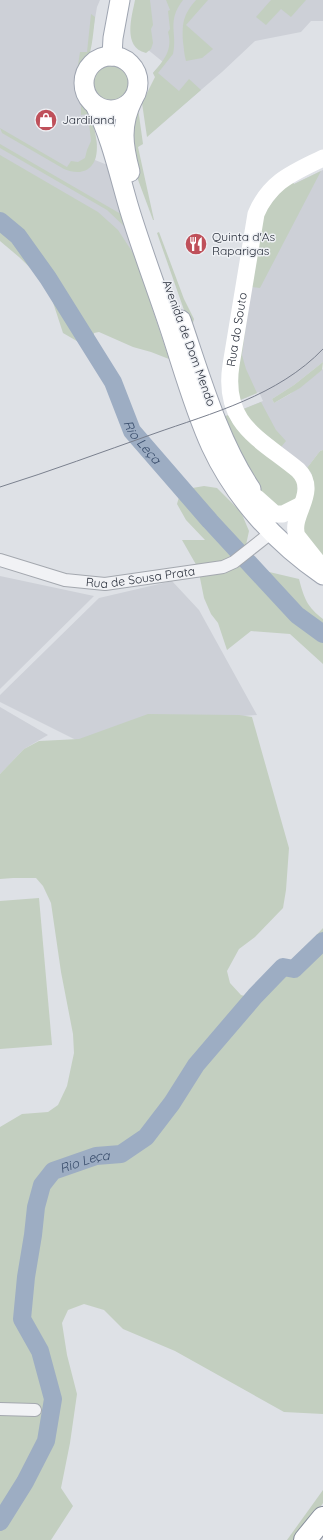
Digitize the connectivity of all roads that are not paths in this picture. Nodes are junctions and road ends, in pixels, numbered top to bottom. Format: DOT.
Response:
graph roads {
  1 [pos="120,0"];
  2 [pos="112,56"];
  3 [pos="133,99"];
  4 [pos="95,105"];
  5 [pos="323,158"];
  6 [pos="257,498"];
  7 [pos="301,505"];
  8 [pos="272,532"];
  9 [pos="0,560"];
  10 [pos="321,567"];
  11 [pos="0,1408"];
  12 [pos="35,1410"];
  1 -- 2 [label="main road"];
  2 -- 3 [label="main road"];
  2 -- 4 [label="main road"];
  3 -- 4 [label="main road"];
  3 -- 6 [label="main road, Avenida de Dom Mendo"];
  4 -- 8 [label="main road, Avenida de Dom Mendo"];
  5 -- 7 [label="street, Rua do Souto"];
  6 -- 7 [label="street"];
  6 -- 10 [label="main road, Avenida de Dom Mendo"];
  7 -- 10 [label="street, Rua do Souto"];
  8 -- 9 [label="street, Rua de Sousa Prata"];
  8 -- 10 [label="main road, Avenida de Dom Mendo"];
  11 -- 12 [label="street"];
}
